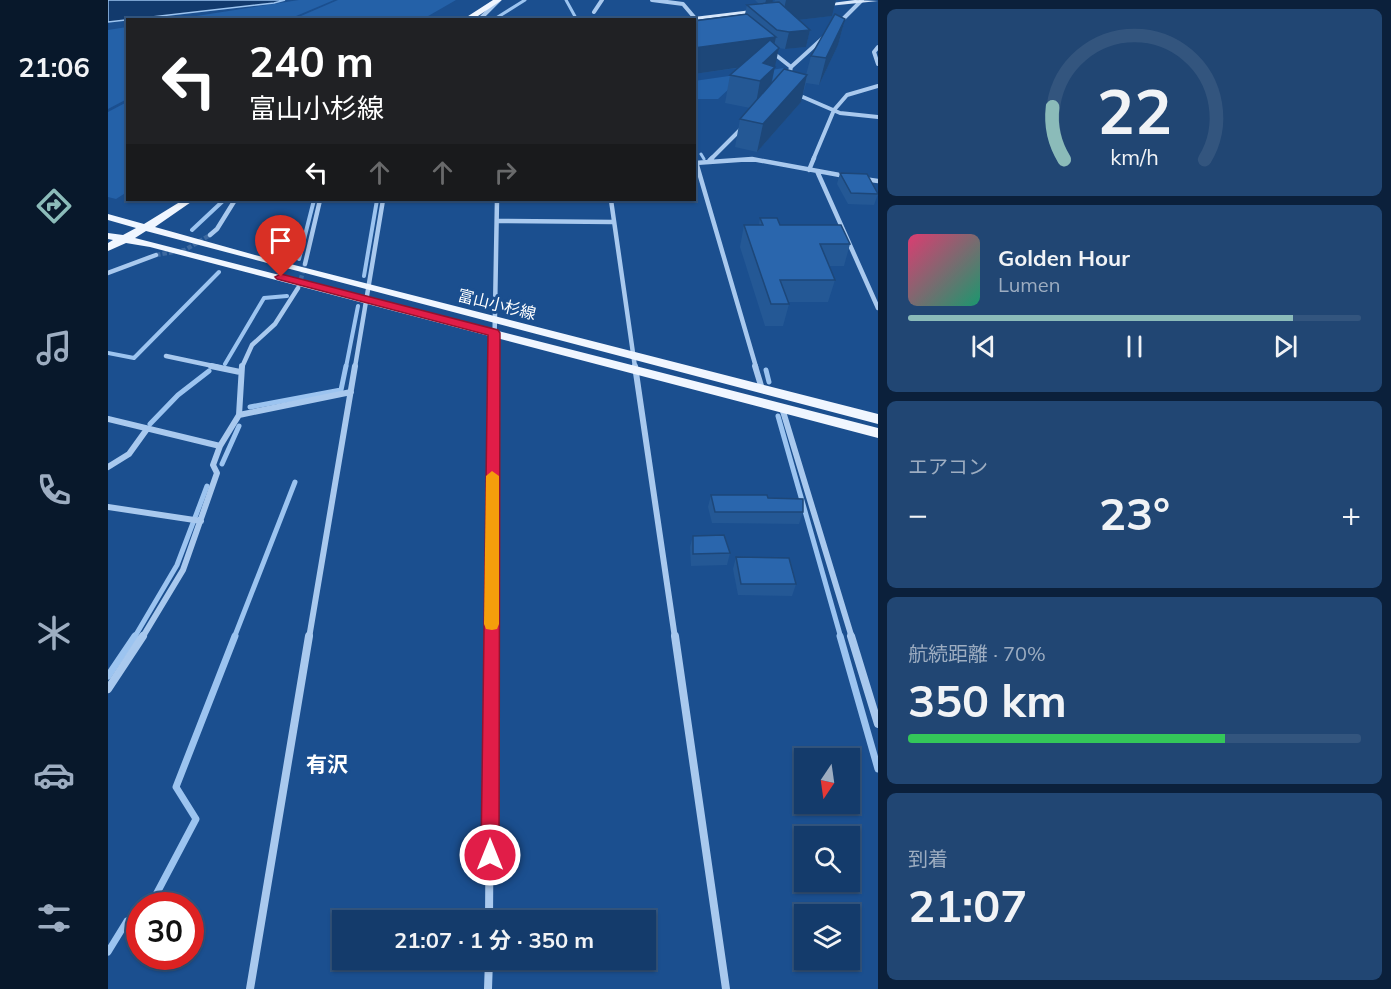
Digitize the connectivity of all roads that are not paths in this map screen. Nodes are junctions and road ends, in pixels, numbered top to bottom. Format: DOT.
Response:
graph roads {
  1 [pos="498,0"];
  2 [pos="602,0"];
  3 [pos="652,0"];
  4 [pos="862,0"];
  5 [pos="876,0"];
  6 [pos="685,2"];
  7 [pos="815,6"];
  8 [pos="769,10"];
  9 [pos="594,12"];
  10 [pos="729,14"];
  11 [pos="694,17"];
  12 [pos="469,18"];
  13 [pos="481,18"];
  14 [pos="687,18"];
  15 [pos="736,21"];
  16 [pos="838,24"];
  17 [pos="830,32"];
  18 [pos="878,47"];
  19 [pos="770,51"];
  20 [pos="878,64"];
  21 [pos="791,67"];
  22 [pos="785,82"];
  23 [pos="878,86"];
  24 [pos="790,91"];
  25 [pos="834,110"];
  26 [pos="878,117"];
  27 [pos="750,120"];
  28 [pos="709,161"];
  29 [pos="696,163"];
  30 [pos="696,166"];
  31 [pos="809,170"];
  32 [pos="817,171"];
  33 [pos="878,181"];
  34 [pos="187,201"];
  35 [pos="234,201"];
  36 [pos="320,201"];
  37 [pos="383,201"];
  38 [pos="497,201"];
  39 [pos="611,201"];
  40 [pos="108,217"];
  41 [pos="496,221"];
  42 [pos="613,222"];
  43 [pos="146,227"];
  44 [pos="210,235"];
  45 [pos="108,236"];
  46 [pos="125,239"];
  47 [pos="108,248"];
  48 [pos="156,255"];
  49 [pos="305,264"];
  50 [pos="108,273"];
  51 [pos="298,288"];
  52 [pos="368,293"];
  53 [pos="878,308"];
  54 [pos="494,327"];
  55 [pos="166,356"];
  56 [pos="635,362"];
  57 [pos="240,372"];
  58 [pos="762,390"];
  59 [pos="351,392"];
  60 [pos="782,407"];
  61 [pos="238,415"];
  62 [pos="108,419"];
  63 [pos="878,419"];
  64 [pos="147,429"];
  65 [pos="878,433"];
  66 [pos="220,446"];
  67 [pos="108,467"];
  68 [pos="108,507"];
  69 [pos="201,520"];
  70 [pos="108,689"];
  71 [pos="878,724"];
  72 [pos="489,910"];
  73 [pos="489,970"];
  74 [pos="250,989"];
  75 [pos="488,989"];
  76 [pos="726,989"];
  1 -- 12 [label="main road"];
  1 -- 13 [label="street"];
  2 -- 9 [label="street"];
  3 -- 6 [label="street"];
  4 -- 5 [label="street"];
  4 -- 7 [label="street"];
  4 -- 16 [label="street"];
  6 -- 11 [label="street"];
  8 -- 10 [label="street"];
  10 -- 11 [label="street"];
  10 -- 15 [label="street"];
  11 -- 14 [label="street"];
  17 -- 21 [label="street"];
  18 -- 20 [label="street"];
  19 -- 21 [label="street"];
  21 -- 22 [label="street"];
  23 -- 25 [label="street"];
  24 -- 25 [label="street"];
  25 -- 26 [label="street"];
  25 -- 31 [label="street"];
  27 -- 28 [label="street"];
  28 -- 29 [label="street"];
  28 -- 31 [label="street"];
  30 -- 58 [label="street"];
  31 -- 32 [label="street"];
  32 -- 33 [label="street"];
  32 -- 53 [label="street"];
  34 -- 43 [label="main road"];
  35 -- 44 [label="street"];
  36 -- 49 [label="street"];
  37 -- 52 [label="street"];
  38 -- 41 [label="street"];
  39 -- 42 [label="street"];
  40 -- 43 [label="main road, 富山小杉線"];
  41 -- 42 [label="street"];
  41 -- 54 [label="street"];
  42 -- 56 [label="street"];
  43 -- 46 [label="main road"];
  43 -- 52 [label="main road, 富山小杉線"];
  45 -- 46 [label="main road, 富山小杉線"];
  46 -- 47 [label="main road"];
  46 -- 52 [label="main road, 富山小杉線"];
  48 -- 50 [label="street"];
  51 -- 57 [label="street"];
  52 -- 54 [label="main road, 富山小杉線"];
  52 -- 59 [label="street"];
  54 -- 56 [label="main road, 富山小杉線"];
  54 -- 72 [label="street"];
  55 -- 57 [label="street"];
  56 -- 58 [label="main road, 富山小杉線"];
  56 -- 60 [label="main road, 富山小杉線"];
  56 -- 76 [label="street"];
  57 -- 61 [label="street"];
  58 -- 63 [label="main road, 富山小杉線"];
  59 -- 61 [label="street"];
  59 -- 74 [label="street"];
  60 -- 65 [label="main road, 富山小杉線"];
  60 -- 71 [label="street"];
  61 -- 66 [label="street"];
  62 -- 64 [label="street"];
  64 -- 66 [label="street"];
  64 -- 67 [label="street"];
  66 -- 69 [label="street"];
  68 -- 69 [label="street"];
  69 -- 70 [label="street"];
  73 -- 75 [label="street"];
}
